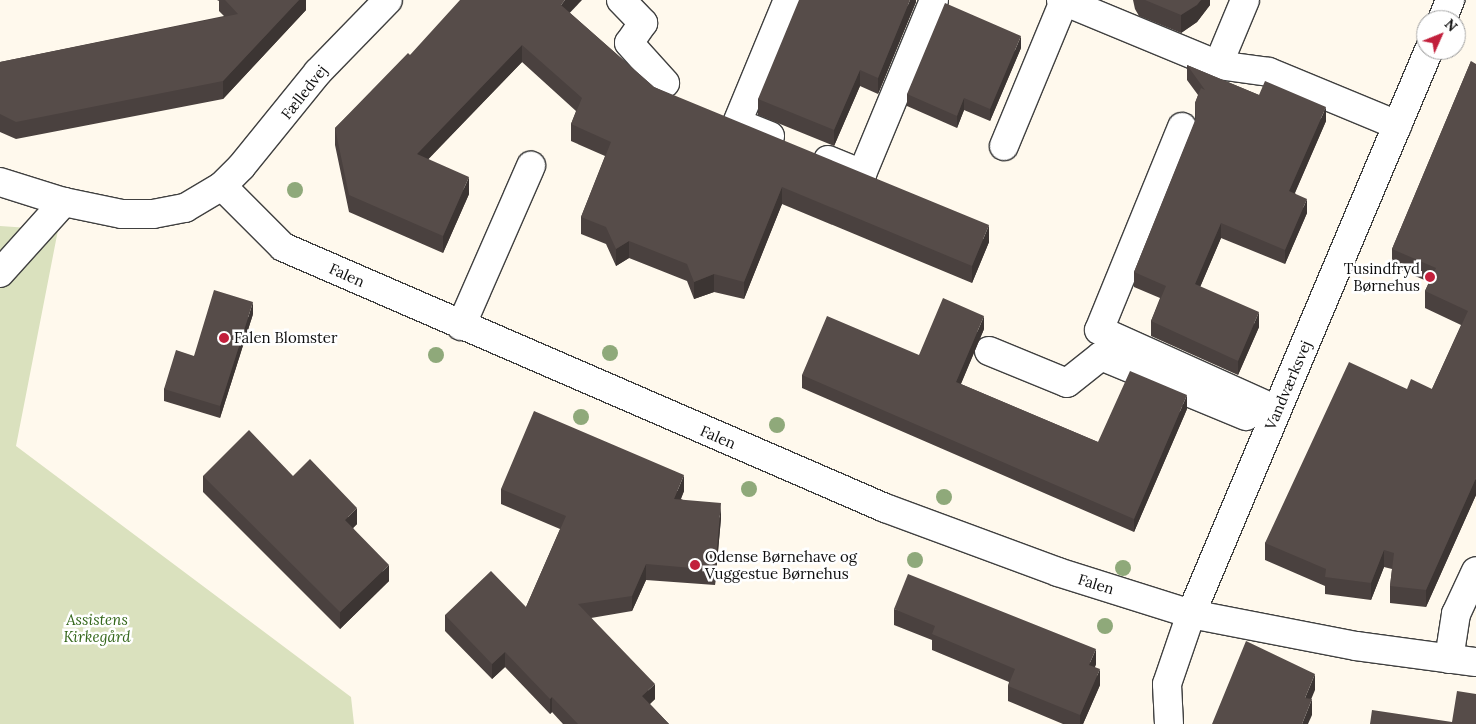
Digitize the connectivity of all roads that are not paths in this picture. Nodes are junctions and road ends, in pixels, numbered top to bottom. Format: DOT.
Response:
graph roads {
  1 [pos="388,0"];
  2 [pos="621,0"];
  3 [pos="788,0"];
  4 [pos="934,0"];
  5 [pos="1245,0"];
  6 [pos="1071,2"];
  7 [pos="1425,60"];
  8 [pos="1218,65"];
  9 [pos="665,83"];
  10 [pos="1397,125"];
  11 [pos="1182,127"];
  12 [pos="1004,146"];
  13 [pos="531,166"];
  14 [pos="0,182"];
  15 [pos="222,186"];
  16 [pos="64,202"];
  17 [pos="0,273"];
  18 [pos="461,326"];
  19 [pos="989,350"];
  20 [pos="1274,418"];
  21 [pos="1476,571"];
  22 [pos="1191,614"];
  23 [pos="1449,658"];
  24 [pos="1476,662"];
  25 [pos="1170,724"];
  1 -- 15 [label="street, Fælledvej"];
  2 -- 9 [label="street"];
  3 -- 4 [label="street"];
  5 -- 8 [label="street"];
  6 -- 8 [label="street"];
  6 -- 12 [label="street"];
  7 -- 10 [label="street, Vandværksvej"];
  8 -- 10 [label="street"];
  10 -- 20 [label="street, Vandværksvej"];
  11 -- 20 [label="street"];
  13 -- 18 [label="street"];
  14 -- 16 [label="street"];
  15 -- 16 [label="street"];
  15 -- 18 [label="street, Falen"];
  16 -- 17 [label="street"];
  18 -- 22 [label="street, Falen"];
  19 -- 20 [label="street"];
  20 -- 22 [label="street, Vandværksvej"];
  21 -- 23 [label="street"];
  22 -- 23 [label="street, Falen"];
  22 -- 25 [label="street, Vandværksvej"];
  23 -- 24 [label="street, Falen"];
}
